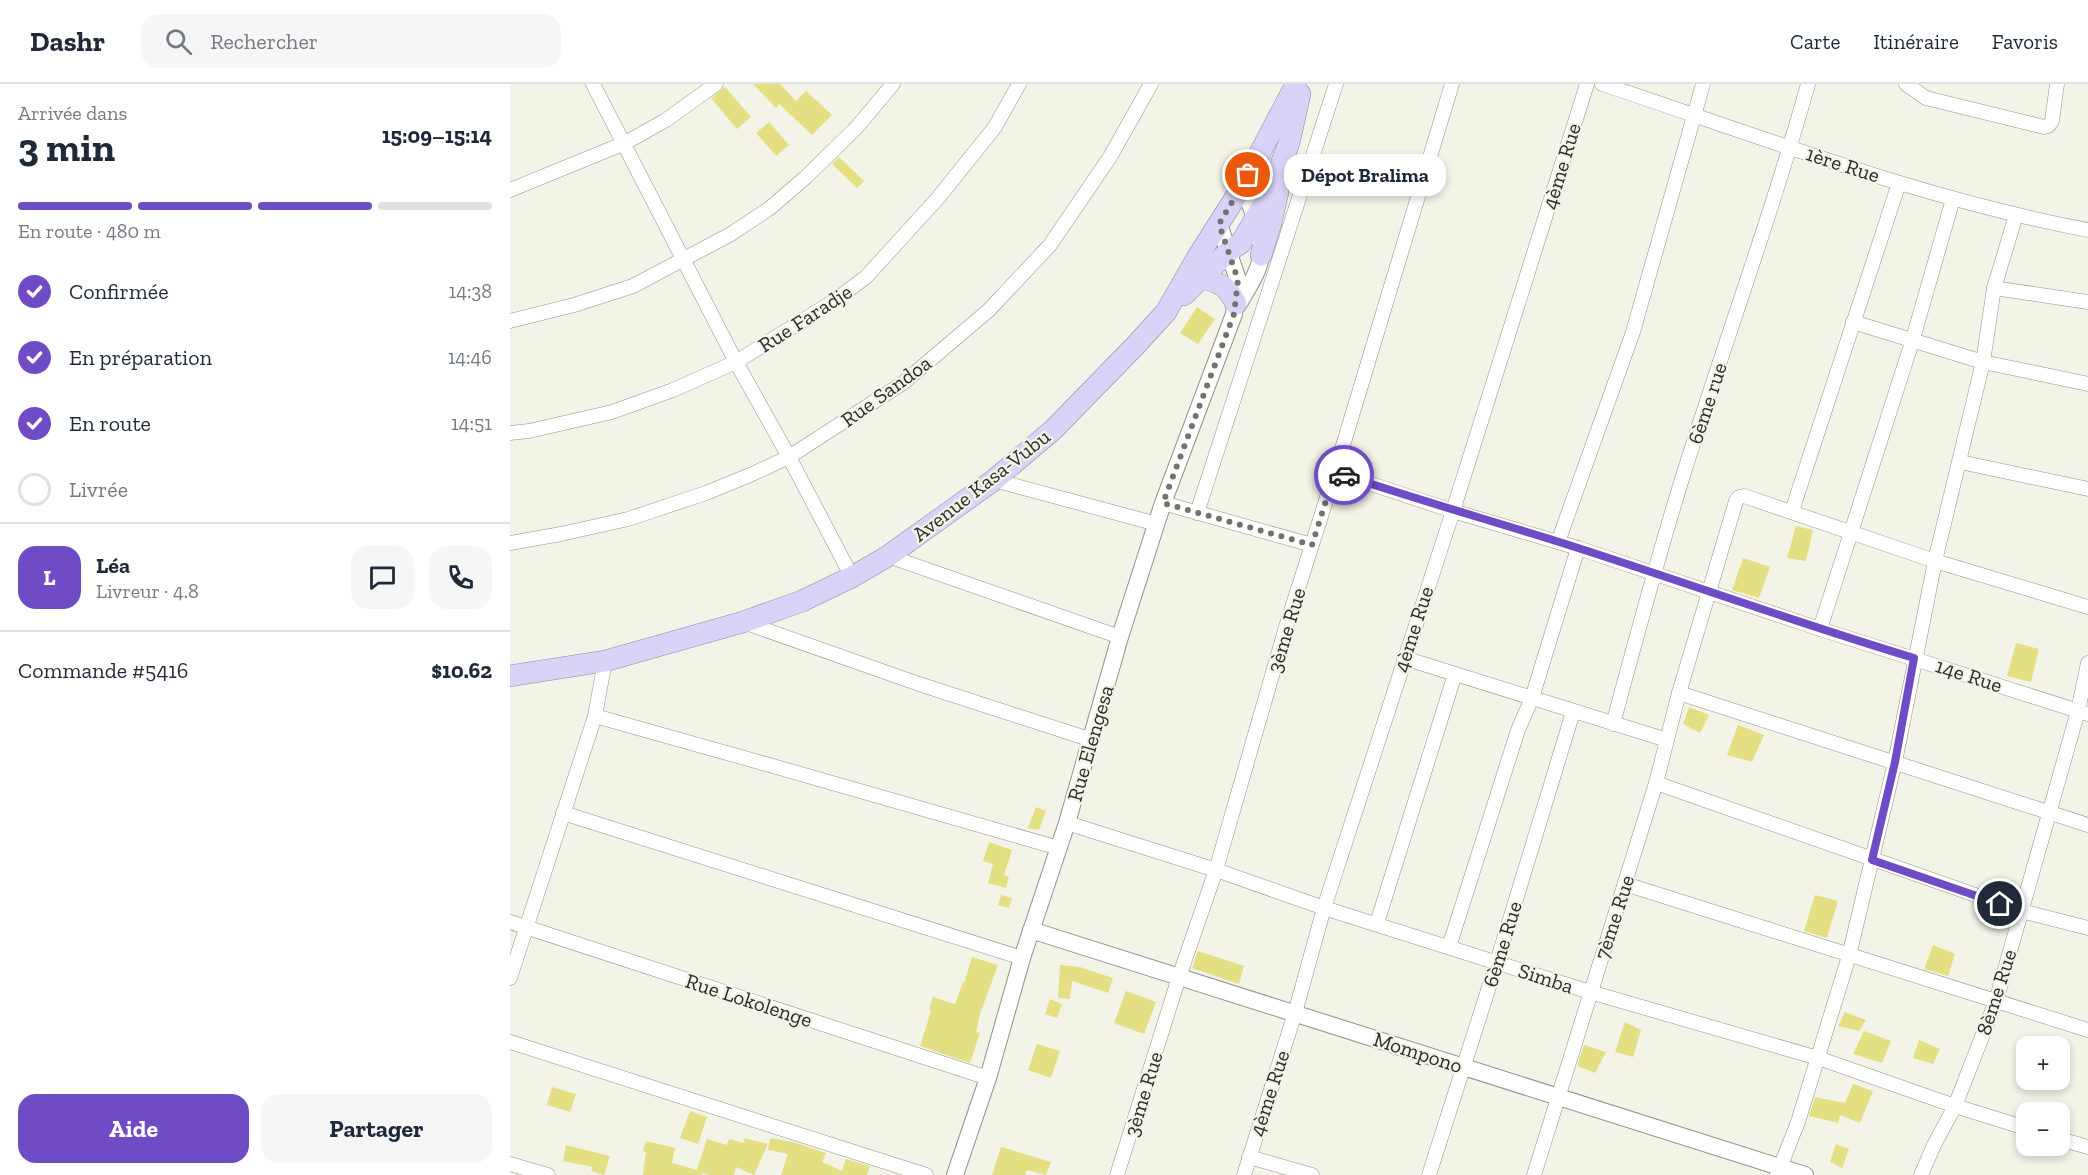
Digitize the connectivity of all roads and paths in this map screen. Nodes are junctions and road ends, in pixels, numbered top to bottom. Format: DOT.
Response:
graph roads {
  1 [pos="593,84"];
  2 [pos="716,84"];
  3 [pos="893,84"];
  4 [pos="1019,84"];
  5 [pos="1151,84"];
  6 [pos="1296,84"];
  7 [pos="1303,84"];
  8 [pos="1336,84"];
  9 [pos="1452,84"];
  10 [pos="1587,84"];
  11 [pos="1602,84"];
  12 [pos="1703,84"];
  13 [pos="1808,84"];
  14 [pos="1906,84"];
  15 [pos="2057,84"];
  16 [pos="1693,114"];
  17 [pos="625,143"];
  18 [pos="1791,147"];
  19 [pos="1285,154"];
  20 [pos="1899,183"];
  21 [pos="1242,187"];
  22 [pos="510,190"];
  23 [pos="1953,200"];
  24 [pos="2016,215"];
  25 [pos="1255,219"];
  26 [pos="1219,224"];
  27 [pos="2088,230"];
  28 [pos="1229,251"];
  29 [pos="1261,255"];
  30 [pos="683,260"];
  31 [pos="1201,278"];
  32 [pos="1994,288"];
  33 [pos="2088,302"];
  34 [pos="1235,309"];
  35 [pos="1166,312"];
  36 [pos="510,321"];
  37 [pos="1853,322"];
  38 [pos="1912,342"];
  39 [pos="736,362"];
  40 [pos="1983,362"];
  41 [pos="2088,384"];
  42 [pos="510,434"];
  43 [pos="789,457"];
  44 [pos="1960,462"];
  45 [pos="1335,472"];
  46 [pos="994,480"];
  47 [pos="2088,489"];
  48 [pos="1163,503"];
  49 [pos="1453,511"];
  50 [pos="1792,511"];
  51 [pos="1197,513"];
  52 [pos="1157,524"];
  53 [pos="1851,532"];
  54 [pos="1558,542"];
  55 [pos="510,543"];
  56 [pos="1312,545"];
  57 [pos="1578,548"];
  58 [pos="888,556"];
  59 [pos="1935,561"];
  60 [pos="1653,574"];
  61 [pos="852,577"];
  62 [pos="1709,592"];
  63 [pos="2088,607"];
  64 [pos="743,622"];
  65 [pos="1820,629"];
  66 [pos="1120,637"];
  67 [pos="1404,658"];
  68 [pos="1914,658"];
  69 [pos="605,661"];
  70 [pos="2088,663"];
  71 [pos="1455,674"];
  72 [pos="510,676"];
  73 [pos="1679,693"];
  74 [pos="1532,698"];
  75 [pos="1573,712"];
  76 [pos="2083,712"];
  77 [pos="594,716"];
  78 [pos="1613,724"];
  79 [pos="1092,740"];
  80 [pos="1667,740"];
  81 [pos="1895,762"];
  82 [pos="1656,783"];
  83 [pos="563,813"];
  84 [pos="2048,813"];
  85 [pos="1067,824"];
  86 [pos="2088,825"];
  87 [pos="1059,848"];
  88 [pos="1872,860"];
  89 [pos="1216,870"];
  90 [pos="1625,884"];
  91 [pos="1324,908"];
  92 [pos="2021,911"];
  93 [pos="510,922"];
  94 [pos="1377,923"];
  95 [pos="527,928"];
  96 [pos="2088,928"];
  97 [pos="1031,930"];
  98 [pos="1449,947"];
  99 [pos="1850,956"];
  100 [pos="1022,958"];
  101 [pos="1497,962"];
  102 [pos="1179,977"];
  103 [pos="510,978"];
  104 [pos="1590,992"];
  105 [pos="1996,1001"];
  106 [pos="1295,1013"];
  107 [pos="2088,1030"];
  108 [pos="510,1042"];
  109 [pos="1818,1058"];
  110 [pos="1464,1067"];
  111 [pos="988,1078"];
  112 [pos="1558,1097"];
  113 [pos="1955,1106"];
  114 [pos="2016,1125"];
  115 [pos="2070,1141"];
  116 [pos="2088,1147"];
  117 [pos="1249,1157"];
  118 [pos="510,1164"];
  119 [pos="1778,1171"];
  120 [pos="548,1175"];
  121 [pos="926,1175"];
  122 [pos="955,1175"];
  123 [pos="1117,1175"];
  124 [pos="1244,1175"];
  125 [pos="1312,1175"];
  126 [pos="1428,1175"];
  127 [pos="1534,1175"];
  128 [pos="1805,1175"];
  129 [pos="1921,1175"];
  1 -- 17 [label="street"];
  2 -- 17 [label="street"];
  3 -- 30 [label="street"];
  4 -- 39 [label="street, Rue Faradje"];
  5 -- 43 [label="street, Rue Sandoa"];
  6 -- 21 [label="main road, Avenue Kasa-Vubu"];
  7 -- 19 [label="main road"];
  8 -- 51 [label="street"];
  9 -- 45 [label="street, 3ème Rue"];
  10 -- 49 [label="street, 4ème Rue"];
  11 -- 16 [label="street, 1ère Rue"];
  12 -- 16 [label="street"];
  13 -- 18 [label="street, 6ème rue"];
  14 -- 15 [label="street"];
  16 -- 18 [label="street, 1ère Rue"];
  16 -- 54 [label="street"];
  17 -- 22 [label="street"];
  17 -- 30 [label="street"];
  18 -- 20 [label="street, 1ère Rue"];
  18 -- 60 [label="street, 6ème rue"];
  19 -- 25 [label="main road"];
  19 -- 29 [label="main road"];
  20 -- 23 [label="street, 1ère Rue"];
  20 -- 37 [label="street"];
  21 -- 25 [label="street"];
  21 -- 26 [label="main road, Avenue Kasa-Vubu"];
  23 -- 24 [label="street, 1ère Rue"];
  23 -- 38 [label="street"];
  24 -- 27 [label="street, 1ère Rue"];
  24 -- 32 [label="street"];
  25 -- 28 [label="main road"];
  25 -- 29 [label="street"];
  26 -- 28 [label="street"];
  26 -- 35 [label="main road, Avenue Kasa-Vubu"];
  28 -- 31 [label="main road"];
  28 -- 34 [label="street"];
  29 -- 34 [label="street"];
  30 -- 36 [label="street"];
  30 -- 39 [label="street"];
  31 -- 34 [label="main road"];
  31 -- 35 [label="main road"];
  32 -- 33 [label="street"];
  32 -- 40 [label="street"];
  34 -- 48 [label="street, Rue Elengesa"];
  35 -- 46 [label="main road, Avenue Kasa-Vubu"];
  37 -- 38 [label="street"];
  37 -- 50 [label="street"];
  38 -- 40 [label="street"];
  38 -- 53 [label="street"];
  39 -- 42 [label="street, Rue Faradje"];
  39 -- 43 [label="street"];
  40 -- 41 [label="street"];
  40 -- 44 [label="street"];
  43 -- 55 [label="street, Rue Sandoa"];
  43 -- 61 [label="street"];
  44 -- 47 [label="street"];
  44 -- 59 [label="street"];
  45 -- 49 [label="street, 14e Rue"];
  45 -- 56 [label="street, 3ème Rue"];
  46 -- 52 [label="street"];
  46 -- 58 [label="main road, Avenue Kasa-Vubu"];
  48 -- 51 [label="street"];
  48 -- 52 [label="street, Rue Elengesa"];
  49 -- 54 [label="street, 14e Rue"];
  49 -- 67 [label="street, 4ème Rue"];
  50 -- 53 [label="street"];
  50 -- 62 [label="street, 7ème Rue"];
  51 -- 56 [label="street"];
  52 -- 66 [label="street, Rue Elengesa"];
  53 -- 59 [label="street"];
  53 -- 65 [label="street"];
  54 -- 57 [label="street, 14e Rue"];
  56 -- 89 [label="street, 3ème Rue"];
  57 -- 60 [label="street, 14e Rue"];
  57 -- 74 [label="street"];
  58 -- 61 [label="main road, Avenue Kasa-Vubu"];
  58 -- 66 [label="street"];
  59 -- 63 [label="street"];
  59 -- 68 [label="street"];
  60 -- 62 [label="street, 14e Rue"];
  60 -- 78 [label="street, 6ème rue"];
  61 -- 64 [label="main road, Avenue Kasa-Vubu"];
  62 -- 65 [label="street, 14e Rue"];
  62 -- 73 [label="street, 7ème Rue"];
  64 -- 69 [label="main road, Avenue Kasa-Vubu"];
  64 -- 79 [label="street"];
  65 -- 68 [label="street, 14e Rue"];
  66 -- 79 [label="street, Rue Elengesa"];
  67 -- 71 [label="street"];
  67 -- 91 [label="street, 4ème Rue"];
  68 -- 76 [label="street, 14e Rue"];
  68 -- 81 [label="street"];
  69 -- 72 [label="main road, Avenue Kasa-Vubu"];
  69 -- 77 [label="street"];
  70 -- 76 [label="street, 8ème Rue"];
  71 -- 74 [label="street"];
  71 -- 94 [label="street"];
  73 -- 80 [label="street, 7ème Rue"];
  73 -- 81 [label="street"];
  74 -- 75 [label="street"];
  74 -- 98 [label="street"];
  75 -- 78 [label="street"];
  75 -- 101 [label="street, 6ème Rue"];
  76 -- 84 [label="street, 8ème Rue"];
  77 -- 83 [label="street"];
  77 -- 87 [label="street"];
  78 -- 80 [label="street"];
  79 -- 85 [label="street, Rue Elengesa"];
  80 -- 82 [label="street, 7ème Rue"];
  81 -- 84 [label="street"];
  81 -- 88 [label="street"];
  82 -- 88 [label="street"];
  82 -- 90 [label="street, 7ème Rue"];
  83 -- 95 [label="street"];
  83 -- 100 [label="street"];
  84 -- 86 [label="street"];
  84 -- 92 [label="street, 8ème Rue"];
  85 -- 87 [label="street, Rue Elengesa"];
  85 -- 89 [label="street, Simba"];
  87 -- 97 [label="street, Rue Elengesa"];
  88 -- 92 [label="street"];
  88 -- 99 [label="street"];
  89 -- 91 [label="street, Simba"];
  89 -- 102 [label="street, 3ème Rue"];
  90 -- 99 [label="street"];
  90 -- 104 [label="street, 7ème Rue"];
  91 -- 94 [label="street, Simba"];
  91 -- 106 [label="street, 4ème Rue"];
  92 -- 96 [label="street"];
  92 -- 105 [label="street, 8ème Rue"];
  93 -- 95 [label="street, Rue Lokolenge"];
  94 -- 98 [label="street, Simba"];
  95 -- 103 [label="street"];
  95 -- 111 [label="street, Rue Lokolenge"];
  97 -- 100 [label="street, Rue Elengesa"];
  97 -- 102 [label="street, Mompono"];
  98 -- 101 [label="street, Simba"];
  99 -- 105 [label="street"];
  99 -- 109 [label="street"];
  100 -- 111 [label="street, Rue Elengesa"];
  101 -- 104 [label="street, Simba"];
  101 -- 110 [label="street, 6ème Rue"];
  102 -- 106 [label="street, Mompono"];
  102 -- 123 [label="street, 3ème Rue"];
  104 -- 109 [label="street, Simba"];
  104 -- 112 [label="street, 7ème Rue"];
  105 -- 107 [label="street"];
  105 -- 113 [label="street, 8ème Rue"];
  106 -- 110 [label="street, Mompono"];
  106 -- 117 [label="street, 4ème Rue"];
  108 -- 121 [label="street"];
  109 -- 113 [label="street, Simba"];
  109 -- 119 [label="street"];
  110 -- 112 [label="street, Mompono"];
  110 -- 126 [label="street, 6ème Rue"];
  111 -- 122 [label="street, Rue Elengesa"];
  112 -- 119 [label="street, Mompono"];
  112 -- 127 [label="street, 7ème Rue"];
  113 -- 114 [label="street, Simba"];
  113 -- 129 [label="street, 8ème Rue"];
  115 -- 116 [label="street"];
  117 -- 124 [label="street, 4ème Rue"];
  117 -- 125 [label="street"];
  118 -- 120 [label="street"];
  119 -- 128 [label="street, Mompono"];
}
